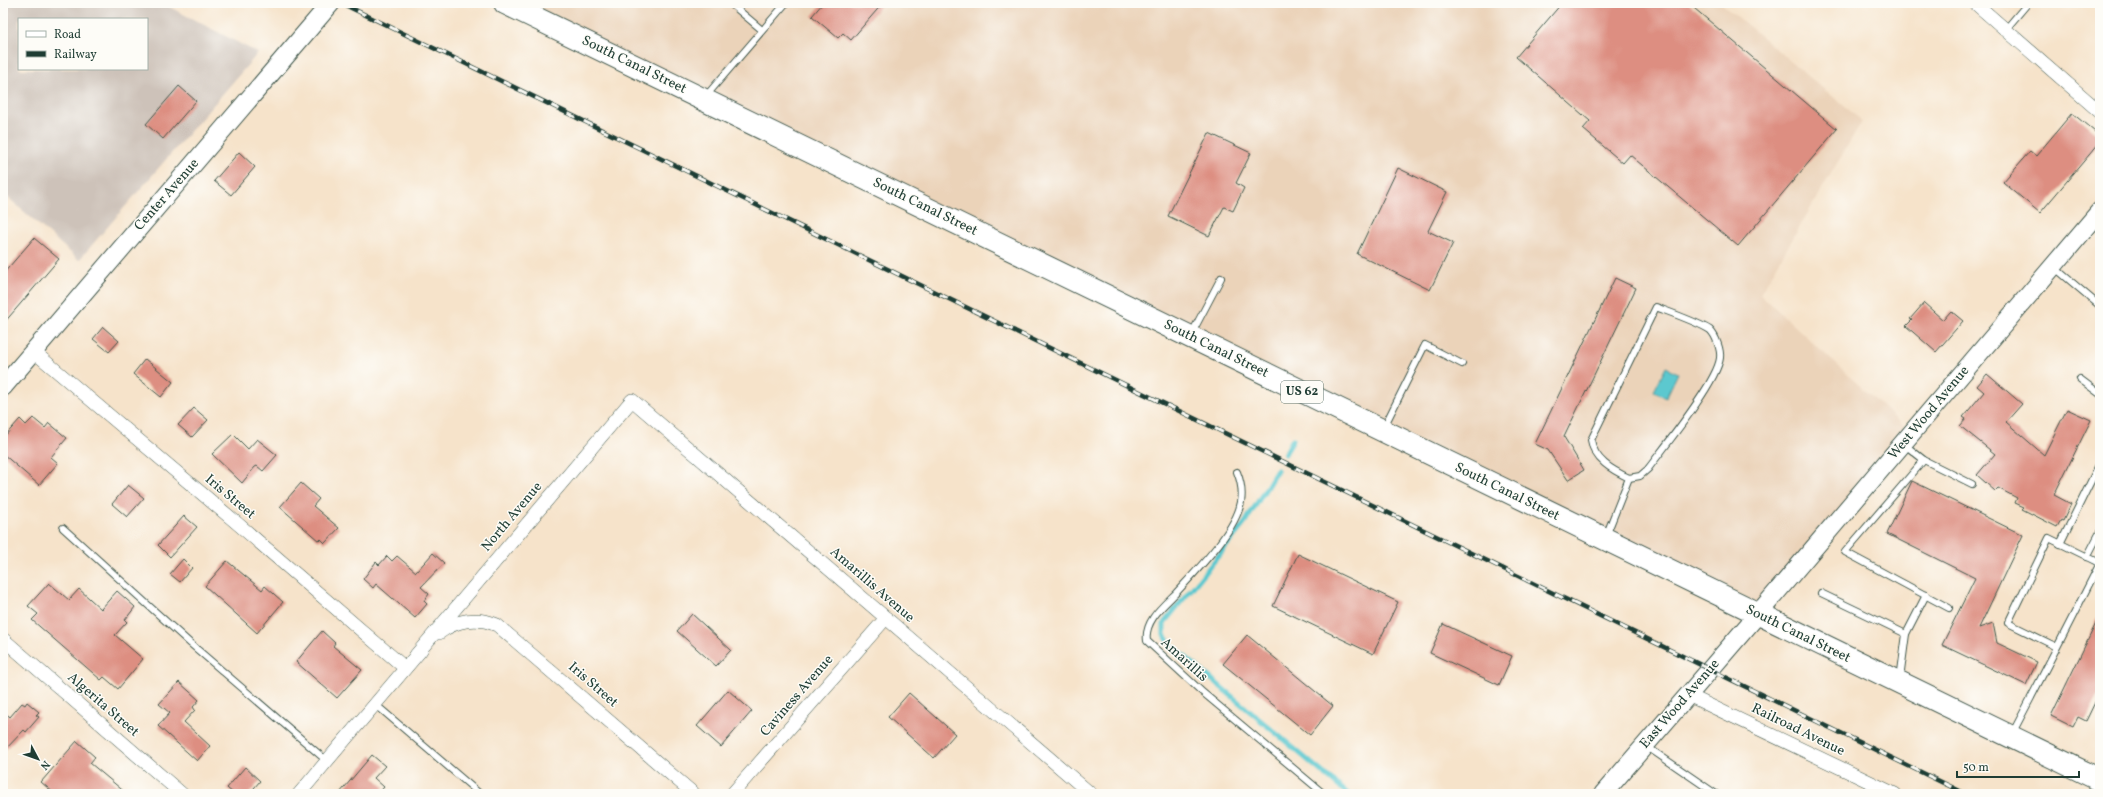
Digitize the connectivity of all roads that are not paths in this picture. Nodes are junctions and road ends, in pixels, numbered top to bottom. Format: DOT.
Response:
graph roads {
  1 [pos="331,3"];
  2 [pos="505,3"];
  3 [pos="730,3"];
  4 [pos="786,3"];
  5 [pos="1975,3"];
  6 [pos="2028,3"];
  7 [pos="762,30"];
  8 [pos="2006,30"];
  9 [pos="703,99"];
  10 [pos="2100,112"];
  11 [pos="2100,211"];
  12 [pos="2053,266"];
  13 [pos="1221,278"];
  14 [pos="2100,306"];
  15 [pos="1190,337"];
  16 [pos="33,352"];
  17 [pos="1462,364"];
  18 [pos="2080,379"];
  19 [pos="3,387"];
  20 [pos="2100,394"];
  21 [pos="632,400"];
  22 [pos="1382,431"];
  23 [pos="1903,443"];
  24 [pos="1924,460"];
  25 [pos="2100,464"];
  26 [pos="1237,472"];
  27 [pos="1629,478"];
  28 [pos="1972,484"];
  29 [pos="63,528"];
  30 [pos="2100,532"];
  31 [pos="1604,539"];
  32 [pos="2060,544"];
  33 [pos="2087,557"];
  34 [pos="2094,576"];
  35 [pos="2100,579"];
  36 [pos="1821,593"];
  37 [pos="1926,595"];
  38 [pos="1949,608"];
  39 [pos="1758,614"];
  40 [pos="886,618"];
  41 [pos="462,621"];
  42 [pos="1906,634"];
  43 [pos="3,639"];
  44 [pos="2057,647"];
  45 [pos="416,655"];
  46 [pos="405,668"];
  47 [pos="1899,683"];
  48 [pos="1688,695"];
  49 [pos="375,704"];
  50 [pos="2011,737"];
  51 [pos="1645,745"];
  52 [pos="327,761"];
  53 [pos="2100,780"];
  54 [pos="182,794"];
  55 [pos="299,794"];
  56 [pos="480,794"];
  57 [pos="694,794"];
  58 [pos="732,794"];
  59 [pos="1091,794"];
  60 [pos="1324,794"];
  61 [pos="1603,794"];
  62 [pos="1716,794"];
  63 [pos="1895,794"];
  1 -- 16 [label="street, Center Avenue"];
  2 -- 9 [label="highway, South Canal Street / US 62"];
  3 -- 7 [label="lane"];
  4 -- 7 [label="lane"];
  5 -- 8 [label="street"];
  6 -- 8 [label="lane"];
  7 -- 9 [label="lane"];
  8 -- 10 [label="street"];
  9 -- 15 [label="highway, South Canal Street / US 62"];
  11 -- 12 [label="street, West Wood Avenue"];
  12 -- 14 [label="lane"];
  12 -- 23 [label="street, West Wood Avenue"];
  13 -- 15 [label="lane"];
  15 -- 22 [label="highway, South Canal Street / US 62"];
  16 -- 19 [label="street, Center Avenue"];
  16 -- 46 [label="street, Iris Street"];
  17 -- 22 [label="lane"];
  18 -- 20 [label="lane"];
  21 -- 40 [label="street, Amarillis Avenue"];
  21 -- 45 [label="street, North Avenue"];
  22 -- 31 [label="highway, South Canal Street / US 62"];
  23 -- 24 [label="lane"];
  23 -- 39 [label="street, West Wood Avenue"];
  24 -- 28 [label="lane"];
  24 -- 37 [label="lane"];
  25 -- 32 [label="lane"];
  26 -- 60 [label="lane, Amarillis"];
  27 -- 27 [label="lane"];
  27 -- 31 [label="lane"];
  29 -- 52 [label="lane"];
  30 -- 33 [label="lane"];
  31 -- 39 [label="highway, South Canal Street / US 62"];
  32 -- 33 [label="lane"];
  32 -- 44 [label="lane"];
  33 -- 34 [label="lane"];
  34 -- 35 [label="lane"];
  34 -- 44 [label="lane"];
  36 -- 42 [label="lane"];
  37 -- 38 [label="lane"];
  37 -- 42 [label="lane"];
  39 -- 47 [label="highway, South Canal Street / US 62"];
  39 -- 48 [label="street, East Wood Avenue"];
  40 -- 58 [label="street, Caviness Avenue"];
  40 -- 59 [label="street, Amarillis Avenue"];
  41 -- 45 [label="street, North Avenue"];
  41 -- 57 [label="street, Iris Street"];
  42 -- 47 [label="lane"];
  43 -- 54 [label="street, Algerita Street"];
  44 -- 50 [label="lane"];
  45 -- 46 [label="street, North Avenue"];
  46 -- 49 [label="street, North Avenue"];
  47 -- 50 [label="highway, South Canal Street / US 62"];
  48 -- 51 [label="street, East Wood Avenue"];
  48 -- 63 [label="street, Railroad Avenue"];
  49 -- 52 [label="street, North Avenue"];
  49 -- 56 [label="lane"];
  50 -- 53 [label="highway, South Canal Street / US 62"];
  51 -- 61 [label="street, East Wood Avenue"];
  51 -- 62 [label="lane"];
  52 -- 55 [label="street, North Avenue"];
}
